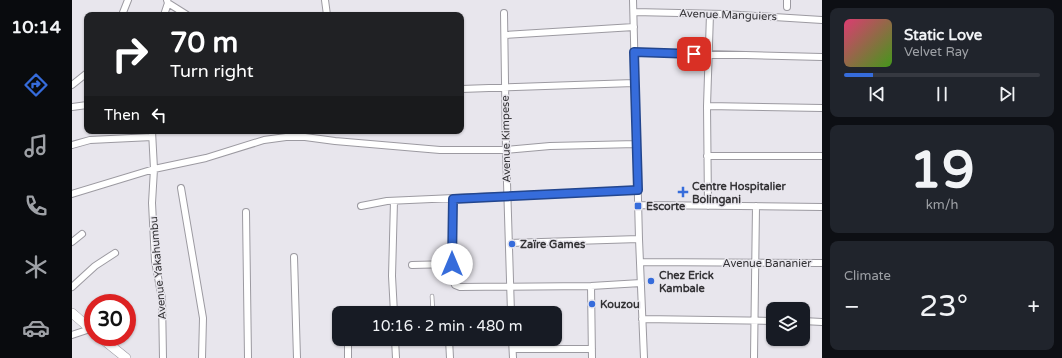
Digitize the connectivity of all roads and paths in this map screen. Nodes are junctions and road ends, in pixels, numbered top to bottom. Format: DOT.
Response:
graph roads {
  1 [pos="128,0"];
  2 [pos="325,0"];
  3 [pos="633,0"];
  4 [pos="787,0"];
  5 [pos="167,1"];
  6 [pos="787,7"];
  7 [pos="123,12"];
  8 [pos="165,12"];
  9 [pos="183,12"];
  10 [pos="327,12"];
  11 [pos="634,12"];
  12 [pos="504,13"];
  13 [pos="710,14"];
  14 [pos="822,20"];
  15 [pos="634,27"];
  16 [pos="505,35"];
  17 [pos="634,52"];
  18 [pos="709,55"];
  19 [pos="822,57"];
  20 [pos="84,75"];
  21 [pos="634,83"];
  22 [pos="72,85"];
  23 [pos="505,88"];
  24 [pos="464,89"];
  25 [pos="84,105"];
  26 [pos="707,106"];
  27 [pos="72,107"];
  28 [pos="822,108"];
  29 [pos="152,134"];
  30 [pos="637,144"];
  31 [pos="72,145"];
  32 [pos="506,150"];
  33 [pos="707,156"];
  34 [pos="822,156"];
  35 [pos="154,169"];
  36 [pos="181,188"];
  37 [pos="638,190"];
  38 [pos="72,194"];
  39 [pos="507,197"];
  40 [pos="453,199"];
  41 [pos="394,201"];
  42 [pos="822,201"];
  43 [pos="361,206"];
  44 [pos="639,206"];
  45 [pos="708,206"];
  46 [pos="756,206"];
  47 [pos="822,207"];
  48 [pos="246,212"];
  49 [pos="82,234"];
  50 [pos="639,239"];
  51 [pos="72,242"];
  52 [pos="509,243"];
  53 [pos="115,253"];
  54 [pos="294,257"];
  55 [pos="640,262"];
  56 [pos="754,263"];
  57 [pos="822,263"];
  58 [pos="452,264"];
  59 [pos="412,265"];
  60 [pos="641,283"];
  61 [pos="72,286"];
  62 [pos="591,286"];
  63 [pos="510,287"];
  64 [pos="432,296"];
  65 [pos="394,306"];
  66 [pos="433,306"];
  67 [pos="511,306"];
  68 [pos="72,313"];
  69 [pos="642,318"];
  70 [pos="754,320"];
  71 [pos="766,321"];
  72 [pos="810,321"];
  73 [pos="822,322"];
  74 [pos="84,324"];
  75 [pos="84,332"];
  76 [pos="72,335"];
  77 [pos="111,346"];
  78 [pos="348,346"];
  79 [pos="395,346"];
  80 [pos="449,346"];
  81 [pos="513,346"];
  82 [pos="513,349"];
  83 [pos="592,349"];
  84 [pos="126,358"];
  85 [pos="163,358"];
  86 [pos="202,358"];
  87 [pos="248,358"];
  88 [pos="297,358"];
  89 [pos="348,358"];
  90 [pos="396,358"];
  91 [pos="450,358"];
  92 [pos="513,358"];
  93 [pos="592,358"];
  94 [pos="644,358"];
  95 [pos="754,358"];
  1 -- 7 [label="street"];
  2 -- 10 [label="street"];
  3 -- 11 [label="street"];
  4 -- 6 [label="street"];
  5 -- 8 [label="street"];
  5 -- 9 [label="street"];
  11 -- 13 [label="street, Avenue Manguiers"];
  11 -- 15 [label="street"];
  12 -- 16 [label="street, Avenue Kimpese"];
  13 -- 14 [label="street, Avenue Manguiers"];
  13 -- 18 [label="street"];
  15 -- 16 [label="street"];
  15 -- 17 [label="street"];
  16 -- 23 [label="street, Avenue Kimpese"];
  17 -- 18 [label="street"];
  17 -- 21 [label="street"];
  18 -- 19 [label="street"];
  18 -- 26 [label="street"];
  20 -- 22 [label="street"];
  21 -- 23 [label="street"];
  21 -- 30 [label="street"];
  23 -- 24 [label="street"];
  23 -- 32 [label="street, Avenue Kimpese"];
  25 -- 27 [label="street"];
  26 -- 28 [label="street"];
  26 -- 33 [label="street"];
  29 -- 31 [label="street"];
  29 -- 35 [label="street, Avenue Yakahumbu"];
  30 -- 32 [label="street"];
  30 -- 37 [label="street"];
  32 -- 35 [label="street"];
  32 -- 39 [label="street, Avenue Kimpese"];
  33 -- 34 [label="street"];
  33 -- 45 [label="street"];
  35 -- 38 [label="street"];
  35 -- 85 [label="street, Avenue Yakahumbu"];
  36 -- 86 [label="street"];
  37 -- 39 [label="street"];
  37 -- 44 [label="street"];
  39 -- 40 [label="street"];
  39 -- 52 [label="street, Avenue Kimpese"];
  40 -- 41 [label="street"];
  40 -- 58 [label="street"];
  41 -- 43 [label="street"];
  41 -- 65 [label="street"];
  42 -- 47 [label="street"];
  44 -- 45 [label="street"];
  44 -- 50 [label="street"];
  45 -- 46 [label="street"];
  46 -- 47 [label="street"];
  46 -- 56 [label="street"];
  48 -- 87 [label="street"];
  49 -- 51 [label="street"];
  50 -- 52 [label="street"];
  50 -- 55 [label="street"];
  52 -- 63 [label="street, Avenue Kimpese"];
  53 -- 61 [label="street"];
  54 -- 88 [label="street"];
  55 -- 56 [label="street, Avenue Bananier"];
  55 -- 60 [label="street"];
  56 -- 57 [label="street, Avenue Bananier"];
  56 -- 70 [label="street"];
  58 -- 59 [label="street"];
  58 -- 63 [label="street"];
  60 -- 62 [label="street"];
  60 -- 69 [label="street"];
  62 -- 63 [label="street"];
  62 -- 83 [label="street"];
  63 -- 67 [label="street, Avenue Kimpese"];
  64 -- 66 [label="lane"];
  68 -- 74 [label="main road"];
  69 -- 70 [label="street"];
  69 -- 94 [label="street"];
  70 -- 71 [label="street"];
  70 -- 95 [label="street"];
  72 -- 73 [label="street"];
  75 -- 76 [label="street"];
  77 -- 84 [label="main road"];
  78 -- 89 [label="street"];
  79 -- 90 [label="street"];
  80 -- 91 [label="street"];
  81 -- 82 [label="street"];
  82 -- 83 [label="street"];
  82 -- 92 [label="street"];
  83 -- 93 [label="street"];
}
